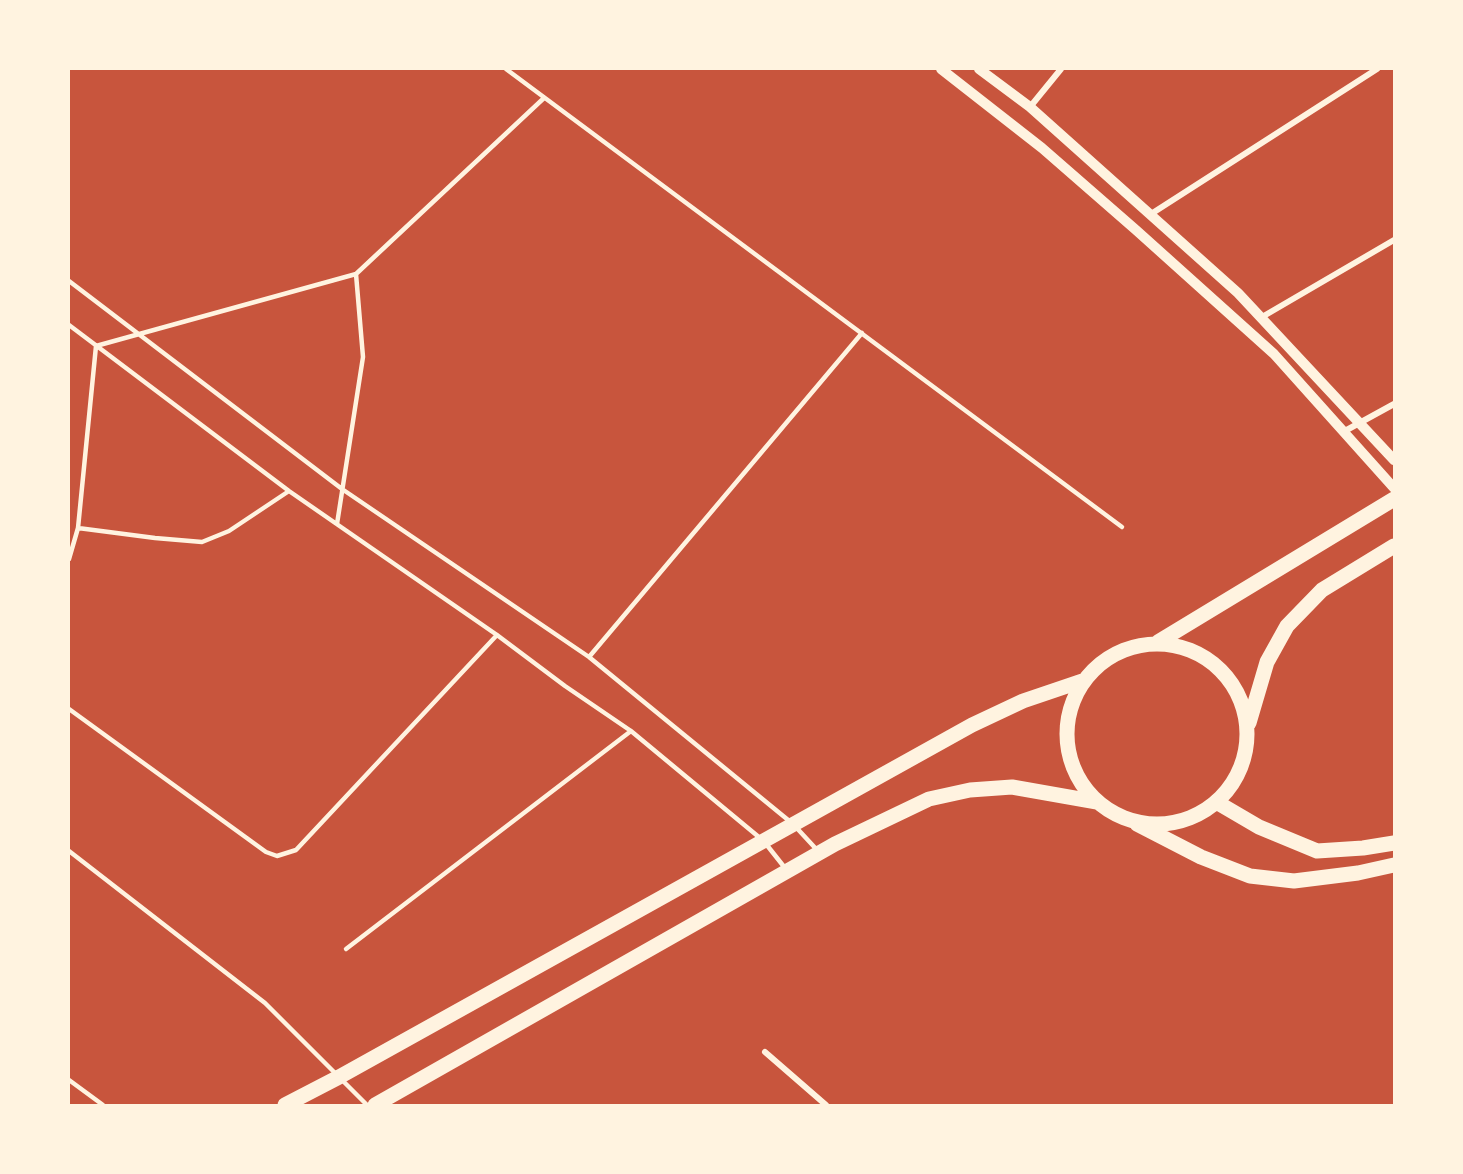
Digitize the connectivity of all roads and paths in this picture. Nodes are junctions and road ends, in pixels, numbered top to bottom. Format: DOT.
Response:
graph roads {
  1 [pos="506,69"];
  2 [pos="941,69"];
  3 [pos="979,69"];
  4 [pos="1061,69"];
  5 [pos="1377,69"];
  6 [pos="544,98"];
  7 [pos="1030,107"];
  8 [pos="1151,214"];
  9 [pos="1394,240"];
  10 [pos="356,274"];
  11 [pos="69,281"];
  12 [pos="1262,317"];
  13 [pos="69,324"];
  14 [pos="862,333"];
  15 [pos="139,334"];
  16 [pos="96,346"];
  17 [pos="1394,404"];
  18 [pos="1359,422"];
  19 [pos="1343,432"];
  20 [pos="1394,460"];
  21 [pos="1394,488"];
  22 [pos="342,489"];
  23 [pos="289,490"];
  24 [pos="1394,499"];
  25 [pos="337,524"];
  26 [pos="1122,527"];
  27 [pos="78,528"];
  28 [pos="1394,546"];
  29 [pos="69,558"];
  30 [pos="497,635"];
  31 [pos="1158,642"];
  32 [pos="589,657"];
  33 [pos="1082,681"];
  34 [pos="69,710"];
  35 [pos="1249,723"];
  36 [pos="631,731"];
  37 [pos="1097,802"];
  38 [pos="1218,803"];
  39 [pos="1136,823"];
  40 [pos="793,825"];
  41 [pos="764,842"];
  42 [pos="1394,843"];
  43 [pos="69,852"];
  44 [pos="820,853"];
  45 [pos="1394,866"];
  46 [pos="788,872"];
  47 [pos="346,950"];
  48 [pos="765,1052"];
  49 [pos="339,1077"];
  50 [pos="69,1080"];
  51 [pos="103,1105"];
  52 [pos="285,1105"];
  53 [pos="367,1105"];
  54 [pos="375,1105"];
  55 [pos="826,1105"];
  1 -- 6 [label="lane"];
  2 -- 19 [label="street"];
  3 -- 7 [label="street"];
  4 -- 7 [label="street"];
  5 -- 8 [label="street"];
  6 -- 10 [label="lane"];
  6 -- 14 [label="lane"];
  7 -- 8 [label="street"];
  8 -- 12 [label="street"];
  9 -- 12 [label="street"];
  10 -- 15 [label="lane"];
  10 -- 22 [label="lane"];
  11 -- 15 [label="lane"];
  12 -- 18 [label="street"];
  13 -- 16 [label="lane"];
  14 -- 26 [label="lane"];
  14 -- 32 [label="lane"];
  15 -- 16 [label="lane"];
  15 -- 22 [label="lane"];
  16 -- 23 [label="lane"];
  16 -- 27 [label="lane"];
  17 -- 18 [label="street"];
  18 -- 19 [label="street"];
  18 -- 20 [label="street"];
  19 -- 21 [label="street"];
  22 -- 25 [label="lane"];
  22 -- 32 [label="lane"];
  23 -- 25 [label="lane"];
  23 -- 27 [label="lane"];
  24 -- 31 [label="main road"];
  25 -- 30 [label="lane"];
  27 -- 29 [label="lane"];
  28 -- 35 [label="main road"];
  30 -- 34 [label="lane"];
  30 -- 36 [label="lane"];
  31 -- 33 [label="main road"];
  31 -- 35 [label="main road"];
  32 -- 40 [label="lane"];
  33 -- 37 [label="main road"];
  33 -- 40 [label="main road"];
  35 -- 38 [label="main road"];
  36 -- 41 [label="lane"];
  36 -- 47 [label="lane"];
  37 -- 39 [label="main road"];
  37 -- 44 [label="main road"];
  38 -- 39 [label="main road"];
  38 -- 42 [label="main road"];
  39 -- 45 [label="main road"];
  40 -- 41 [label="main road"];
  40 -- 44 [label="lane"];
  41 -- 46 [label="lane"];
  41 -- 49 [label="main road"];
  43 -- 49 [label="lane"];
  44 -- 46 [label="main road"];
  46 -- 54 [label="main road"];
  48 -- 55 [label="street"];
  49 -- 52 [label="main road"];
  49 -- 53 [label="lane"];
  50 -- 51 [label="lane"];
}
